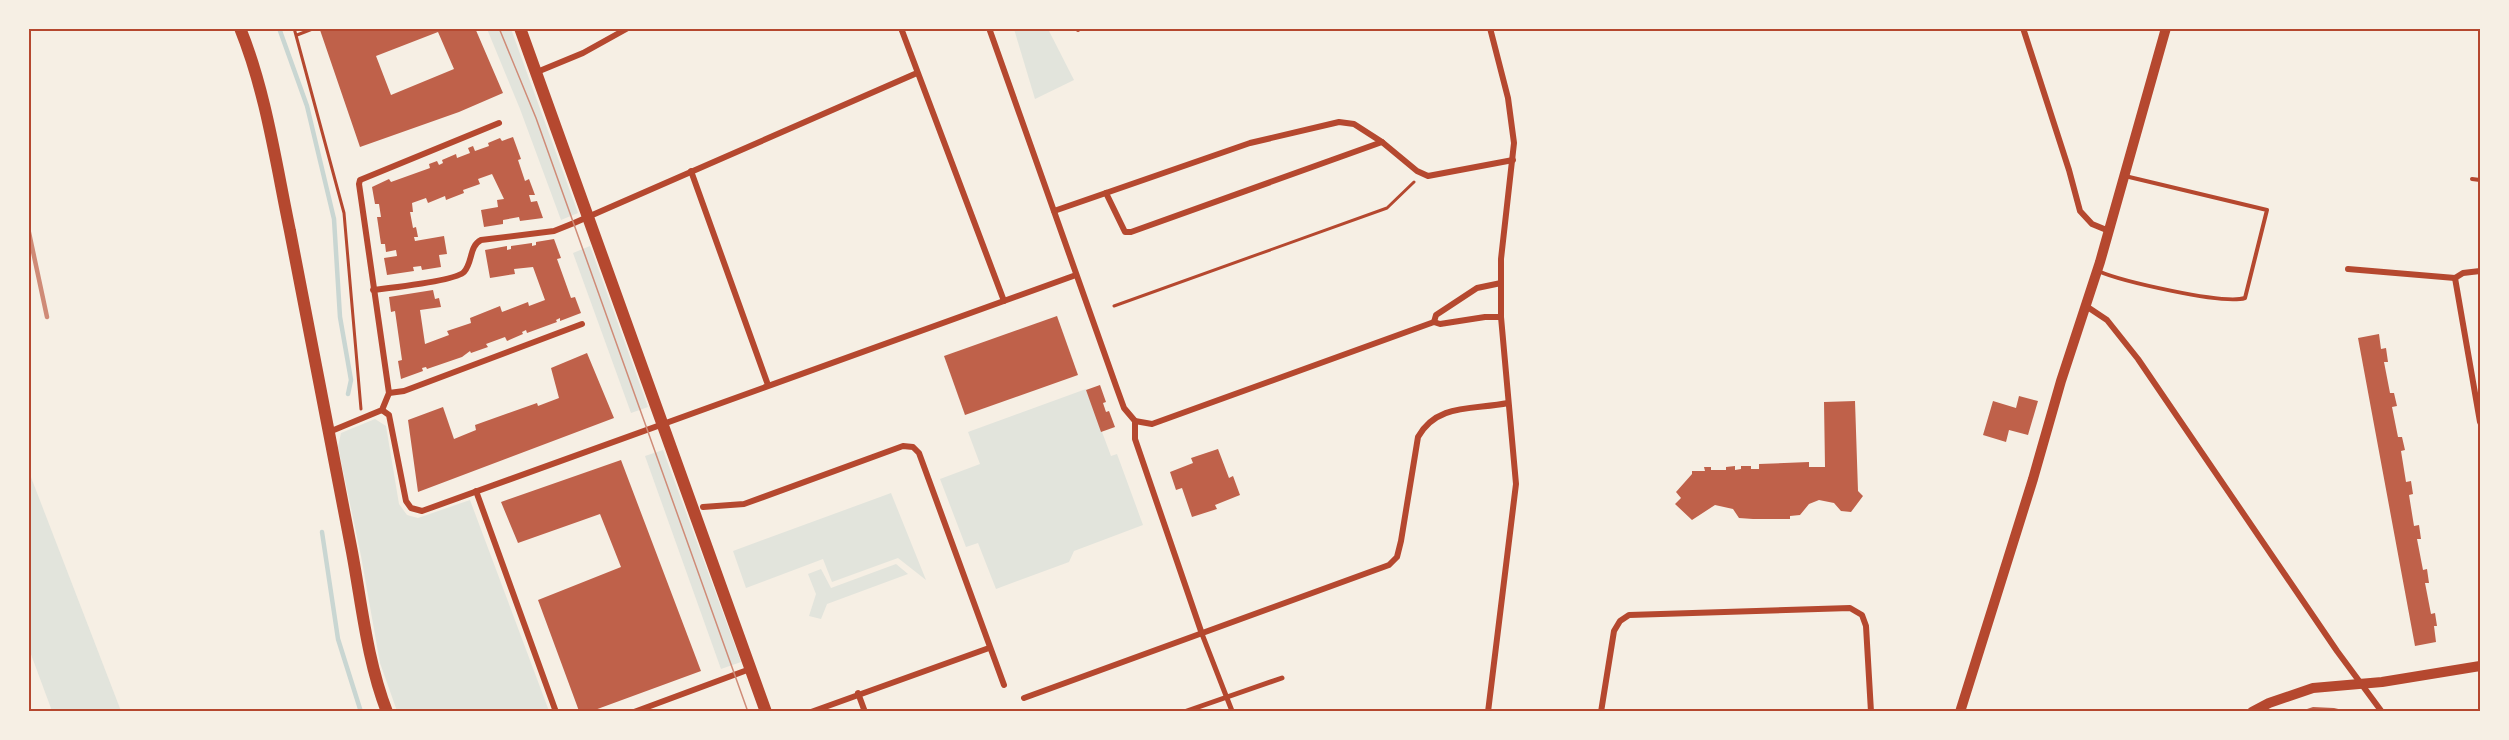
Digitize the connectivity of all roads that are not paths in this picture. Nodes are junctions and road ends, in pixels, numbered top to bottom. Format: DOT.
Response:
graph roads {
  1 [pos="240,28"];
  2 [pos="520,28"];
  3 [pos="628,28"];
  4 [pos="901,28"];
  5 [pos="989,28"];
  6 [pos="1490,28"];
  7 [pos="2023,28"];
  8 [pos="2166,28"];
  9 [pos="537,72"];
  10 [pos="917,73"];
  11 [pos="499,123"];
  12 [pos="1382,142"];
  13 [pos="1513,160"];
  14 [pos="691,171"];
  15 [pos="2125,176"];
  16 [pos="2472,179"];
  17 [pos="2481,180"];
  18 [pos="1106,193"];
  19 [pos="1054,211"];
  20 [pos="587,218"];
  21 [pos="2109,231"];
  22 [pos="2348,269"];
  23 [pos="2097,270"];
  24 [pos="2481,271"];
  25 [pos="1076,275"];
  26 [pos="2455,278"];
  27 [pos="1501,284"];
  28 [pos="373,290"];
  29 [pos="1004,301"];
  30 [pos="2086,306"];
  31 [pos="1501,317"];
  32 [pos="1434,322"];
  33 [pos="582,324"];
  34 [pos="768,385"];
  35 [pos="389,393"];
  36 [pos="1508,403"];
  37 [pos="382,410"];
  38 [pos="1135,421"];
  39 [pos="2481,422"];
  40 [pos="663,425"];
  41 [pos="329,432"];
  42 [pos="476,491"];
  43 [pos="704,507"];
  44 [pos="1202,634"];
  45 [pos="989,648"];
  46 [pos="2481,666"];
  47 [pos="751,669"];
  48 [pos="1282,678"];
  49 [pos="2360,683"];
  50 [pos="1004,685"];
  51 [pos="858,693"];
  52 [pos="1226,697"];
  53 [pos="1024,698"];
  54 [pos="387,711"];
  55 [pos="556,711"];
  56 [pos="634,711"];
  57 [pos="766,711"];
  58 [pos="812,711"];
  59 [pos="865,711"];
  60 [pos="1184,711"];
  61 [pos="1232,711"];
  62 [pos="1488,711"];
  63 [pos="1601,711"];
  64 [pos="1871,711"];
  65 [pos="1960,711"];
  66 [pos="2252,711"];
  67 [pos="2382,711"];
  1 -- 41 [label="main road"];
  2 -- 9 [label="main road"];
  3 -- 9 [label="street"];
  4 -- 10 [label="street"];
  5 -- 19 [label="street"];
  6 -- 13 [label="street"];
  7 -- 21 [label="street"];
  8 -- 15 [label="main road"];
  9 -- 20 [label="main road"];
  10 -- 14 [label="street"];
  10 -- 29 [label="street"];
  11 -- 28 [label="street"];
  12 -- 13 [label="street"];
  12 -- 18 [label="street"];
  12 -- 18 [label="street"];
  13 -- 27 [label="street"];
  14 -- 20 [label="street"];
  14 -- 34 [label="street"];
  15 -- 21 [label="main road"];
  15 -- 23 [label="lane"];
  16 -- 17 [label="lane"];
  18 -- 19 [label="street"];
  19 -- 25 [label="street"];
  20 -- 28 [label="street"];
  20 -- 40 [label="main road"];
  21 -- 23 [label="main road"];
  22 -- 26 [label="street"];
  23 -- 30 [label="main road"];
  24 -- 26 [label="street"];
  25 -- 29 [label="street"];
  25 -- 38 [label="street"];
  26 -- 39 [label="street"];
  27 -- 31 [label="street"];
  27 -- 32 [label="street"];
  28 -- 35 [label="street"];
  29 -- 34 [label="street"];
  30 -- 49 [label="street"];
  30 -- 65 [label="main road"];
  31 -- 32 [label="street"];
  31 -- 36 [label="street"];
  32 -- 38 [label="street"];
  33 -- 35 [label="street"];
  34 -- 40 [label="street"];
  35 -- 37 [label="street"];
  36 -- 44 [label="street"];
  36 -- 62 [label="street"];
  37 -- 41 [label="street"];
  37 -- 42 [label="street"];
  38 -- 44 [label="street"];
  40 -- 42 [label="street"];
  40 -- 47 [label="main road"];
  41 -- 54 [label="main road"];
  42 -- 55 [label="street"];
  43 -- 45 [label="street"];
  44 -- 52 [label="street"];
  44 -- 53 [label="street"];
  45 -- 50 [label="street"];
  45 -- 51 [label="street"];
  46 -- 49 [label="main road"];
  47 -- 56 [label="street"];
  47 -- 57 [label="main road"];
  48 -- 52 [label="street"];
  49 -- 66 [label="main road"];
  49 -- 67 [label="street"];
  51 -- 58 [label="street"];
  51 -- 59 [label="street"];
  52 -- 60 [label="street"];
  52 -- 61 [label="street"];
  63 -- 64 [label="street"];
}
